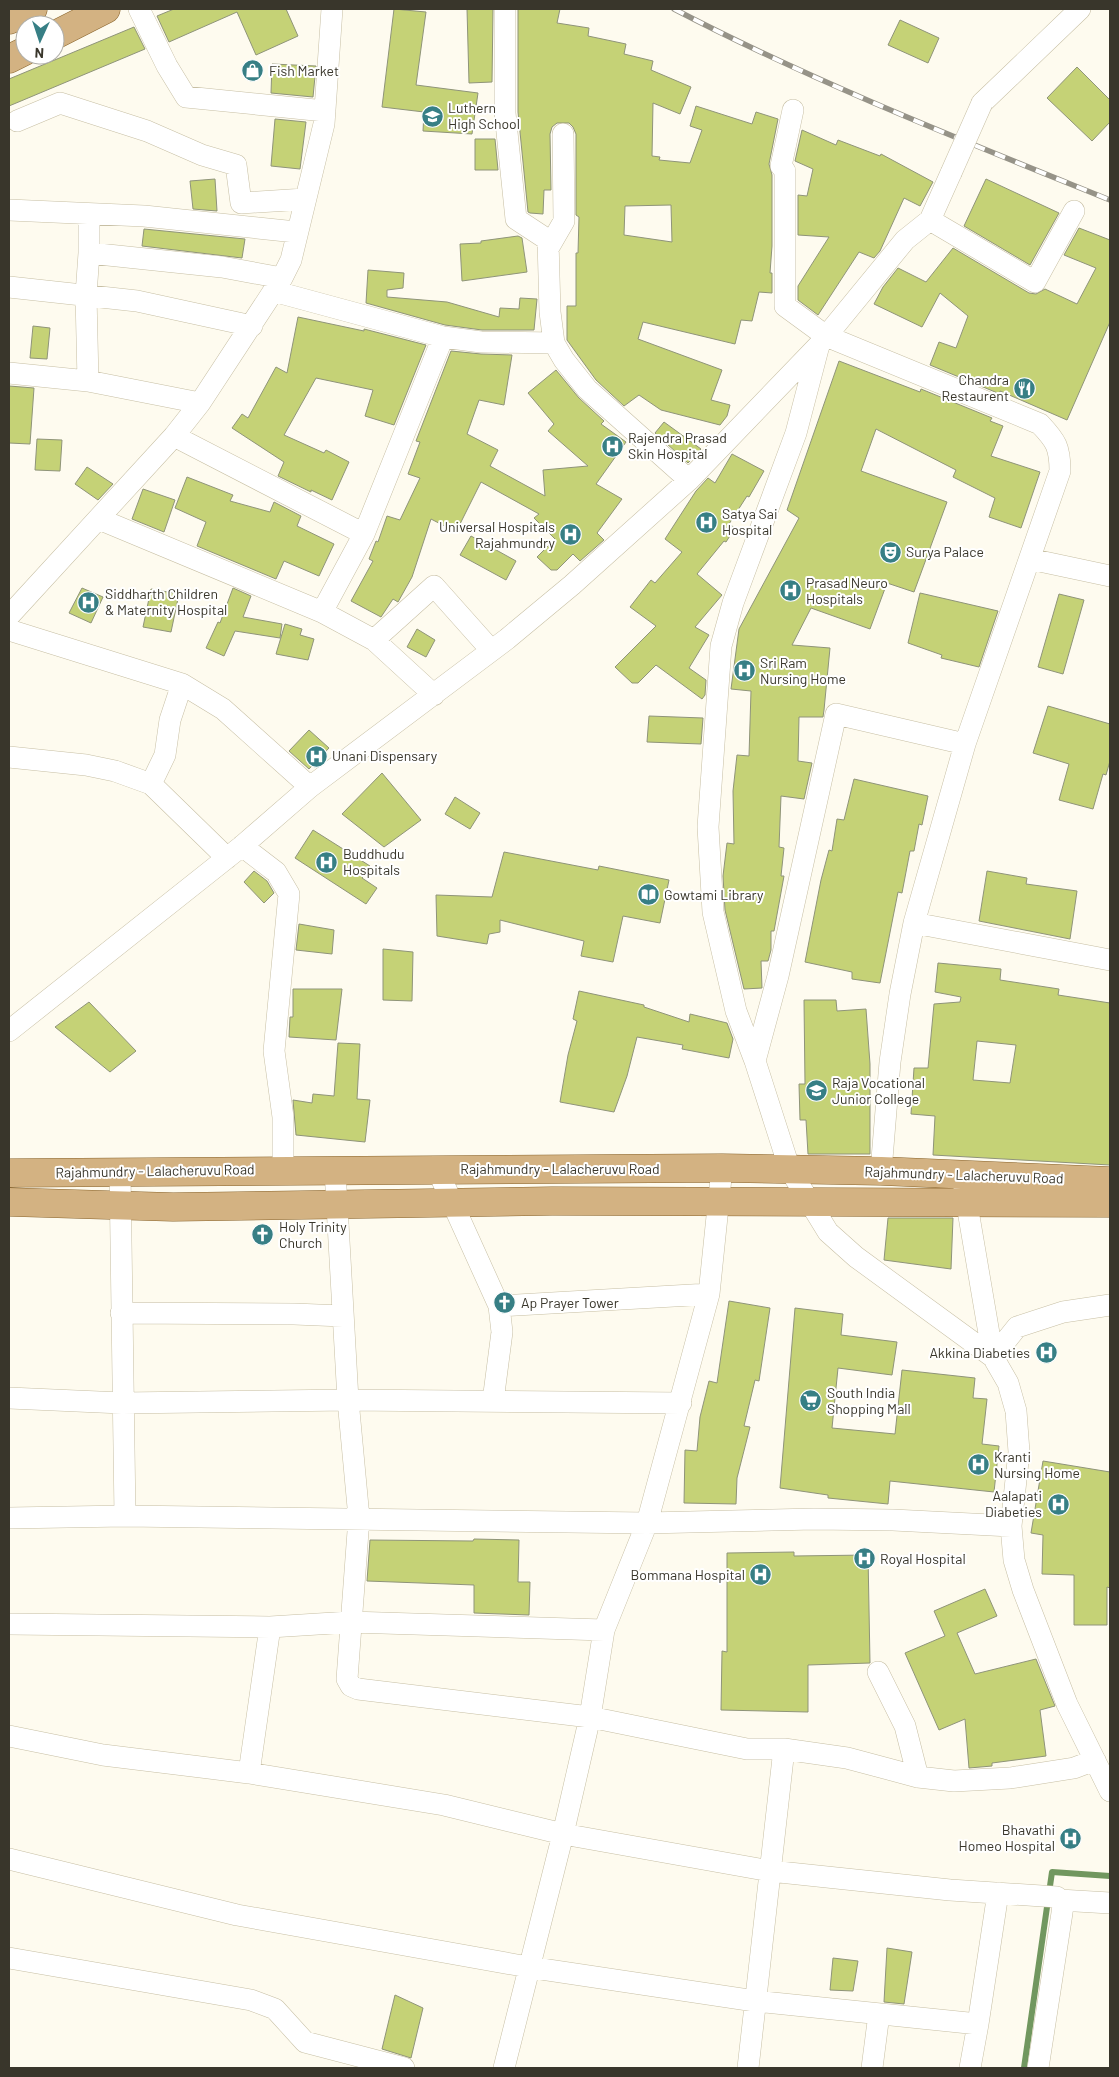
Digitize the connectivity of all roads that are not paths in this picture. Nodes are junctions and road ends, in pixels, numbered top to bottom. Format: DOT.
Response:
graph roads {
  1 [pos="33,9"];
  2 [pos="106,9"];
  3 [pos="139,9"];
  4 [pos="332,9"];
  5 [pos="505,9"];
  6 [pos="1080,9"];
  7 [pos="9,20"];
  8 [pos="65,30"];
  9 [pos="325,110"];
  10 [pos="793,110"];
  11 [pos="17,121"];
  12 [pos="563,134"];
  13 [pos="305,199"];
  14 [pos="9,210"];
  15 [pos="1074,211"];
  16 [pos="89,214"];
  17 [pos="930,220"];
  18 [pos="296,232"];
  19 [pos="548,247"];
  20 [pos="89,253"];
  21 [pos="278,285"];
  22 [pos="9,287"];
  23 [pos="86,295"];
  24 [pos="252,326"];
  25 [pos="443,337"];
  26 [pos="823,340"];
  27 [pos="554,343"];
  28 [pos="9,373"];
  29 [pos="88,382"];
  30 [pos="200,403"];
  31 [pos="174,436"];
  32 [pos="689,480"];
  33 [pos="99,519"];
  34 [pos="364,534"];
  35 [pos="1030,559"];
  36 [pos="1110,576"];
  37 [pos="322,612"];
  38 [pos="9,616"];
  39 [pos="9,630"];
  40 [pos="374,640"];
  41 [pos="491,650"];
  42 [pos="182,684"];
  43 [pos="434,695"];
  44 [pos="965,744"];
  45 [pos="9,757"];
  46 [pos="151,784"];
  47 [pos="310,787"];
  48 [pos="234,852"];
  49 [pos="914,923"];
  50 [pos="1110,960"];
  51 [pos="9,1031"];
  52 [pos="755,1061"];
  53 [pos="722,1168"];
  54 [pos="283,1170"];
  55 [pos="335,1170"];
  56 [pos="437,1170"];
  57 [pos="790,1170"];
  58 [pos="881,1170"];
  59 [pos="9,1172"];
  60 [pos="120,1172"];
  61 [pos="962,1174"];
  62 [pos="1110,1181"];
  63 [pos="719,1201"];
  64 [pos="809,1201"];
  65 [pos="9,1202"];
  66 [pos="452,1202"];
  67 [pos="966,1202"];
  68 [pos="1110,1203"];
  69 [pos="337,1204"];
  70 [pos="120,1205"];
  71 [pos="709,1294"];
  72 [pos="1110,1305"];
  73 [pos="499,1306"];
  74 [pos="121,1313"];
  75 [pos="343,1316"];
  76 [pos="993,1357"];
  77 [pos="9,1398"];
  78 [pos="348,1400"];
  79 [pos="493,1402"];
  80 [pos="122,1403"];
  81 [pos="681,1403"];
  82 [pos="124,1516"];
  83 [pos="9,1518"];
  84 [pos="359,1518"];
  85 [pos="647,1523"];
  86 [pos="1011,1526"];
  87 [pos="350,1622"];
  88 [pos="9,1624"];
  89 [pos="270,1627"];
  90 [pos="604,1630"];
  91 [pos="878,1672"];
  92 [pos="590,1718"];
  93 [pos="9,1736"];
  94 [pos="784,1749"];
  95 [pos="1095,1760"];
  96 [pos="250,1773"];
  97 [pos="918,1777"];
  98 [pos="1110,1791"];
  99 [pos="563,1834"];
  100 [pos="9,1859"];
  101 [pos="770,1871"];
  102 [pos="998,1893"];
  103 [pos="1059,1900"];
  104 [pos="1110,1903"];
  105 [pos="9,1958"];
  106 [pos="528,1967"];
  107 [pos="755,2001"];
  108 [pos="879,2014"];
  109 [pos="978,2024"];
  110 [pos="404,2068"];
  111 [pos="504,2068"];
  112 [pos="748,2068"];
  113 [pos="872,2068"];
  114 [pos="970,2068"];
  115 [pos="1038,2068"];
  1 -- 7 [label="main road"];
  2 -- 8 [label="main road"];
  3 -- 9 [label="street"];
  4 -- 9 [label="street"];
  5 -- 19 [label="street"];
  6 -- 17 [label="street, bridge"];
  9 -- 13 [label="street"];
  10 -- 26 [label="street"];
  11 -- 13 [label="street"];
  12 -- 19 [label="street"];
  13 -- 18 [label="street"];
  14 -- 16 [label="street"];
  15 -- 17 [label="street"];
  16 -- 18 [label="street"];
  16 -- 20 [label="street"];
  17 -- 26 [label="street"];
  18 -- 21 [label="street"];
  19 -- 27 [label="street"];
  20 -- 21 [label="street"];
  20 -- 23 [label="street"];
  21 -- 24 [label="street"];
  21 -- 25 [label="street"];
  22 -- 23 [label="street"];
  23 -- 24 [label="street"];
  23 -- 29 [label="street"];
  24 -- 30 [label="street"];
  25 -- 27 [label="street"];
  25 -- 34 [label="street"];
  26 -- 32 [label="street"];
  26 -- 35 [label="street"];
  26 -- 52 [label="street"];
  27 -- 32 [label="street"];
  28 -- 29 [label="street"];
  29 -- 30 [label="street"];
  30 -- 31 [label="street"];
  31 -- 33 [label="street"];
  31 -- 34 [label="street"];
  32 -- 41 [label="street"];
  33 -- 37 [label="street"];
  33 -- 38 [label="street"];
  34 -- 37 [label="street"];
  35 -- 36 [label="street"];
  35 -- 44 [label="street"];
  37 -- 40 [label="street"];
  39 -- 42 [label="street"];
  40 -- 41 [label="street"];
  40 -- 43 [label="street"];
  41 -- 43 [label="street"];
  42 -- 46 [label="street"];
  42 -- 47 [label="street"];
  43 -- 47 [label="street"];
  44 -- 49 [label="street"];
  44 -- 52 [label="street"];
  45 -- 46 [label="street"];
  46 -- 48 [label="street"];
  47 -- 48 [label="street"];
  48 -- 51 [label="street"];
  48 -- 54 [label="street"];
  49 -- 50 [label="street"];
  49 -- 58 [label="street"];
  52 -- 57 [label="street"];
  53 -- 56 [label="main road, Rajahmundry - Lalacheruvu Road"];
  53 -- 57 [label="main road, Rajahmundry - Lalacheruvu Road"];
  53 -- 63 [label="street"];
  54 -- 55 [label="main road, Rajahmundry - Lalacheruvu Road"];
  54 -- 60 [label="main road, Rajahmundry - Lalacheruvu Road"];
  55 -- 56 [label="main road, Rajahmundry - Lalacheruvu Road"];
  55 -- 69 [label="street"];
  56 -- 66 [label="street"];
  57 -- 58 [label="main road, Rajahmundry - Lalacheruvu Road"];
  57 -- 64 [label="street"];
  58 -- 61 [label="main road, Rajahmundry - Lalacheruvu Road"];
  59 -- 60 [label="main road, Rajahmundry - Lalacheruvu Road"];
  60 -- 70 [label="street"];
  61 -- 62 [label="main road, Rajahmundry - Lalacheruvu Road"];
  61 -- 67 [label="street"];
  63 -- 64 [label="main road"];
  63 -- 66 [label="main road"];
  63 -- 71 [label="street"];
  64 -- 67 [label="main road"];
  64 -- 76 [label="street"];
  65 -- 70 [label="main road"];
  66 -- 69 [label="main road"];
  66 -- 73 [label="street"];
  67 -- 68 [label="main road"];
  67 -- 76 [label="street"];
  69 -- 70 [label="main road"];
  69 -- 75 [label="street"];
  70 -- 74 [label="street"];
  71 -- 73 [label="street"];
  71 -- 81 [label="street"];
  72 -- 76 [label="street"];
  73 -- 79 [label="street"];
  74 -- 75 [label="street"];
  74 -- 80 [label="street"];
  75 -- 78 [label="street"];
  76 -- 86 [label="street"];
  77 -- 80 [label="street"];
  78 -- 79 [label="street"];
  78 -- 80 [label="street"];
  78 -- 84 [label="street"];
  79 -- 81 [label="street"];
  80 -- 82 [label="street"];
  81 -- 85 [label="street"];
  82 -- 83 [label="street"];
  82 -- 84 [label="street"];
  84 -- 85 [label="street"];
  84 -- 87 [label="street"];
  85 -- 86 [label="street"];
  85 -- 90 [label="street"];
  86 -- 95 [label="street"];
  87 -- 89 [label="street"];
  87 -- 90 [label="street"];
  87 -- 92 [label="street"];
  88 -- 89 [label="street"];
  89 -- 96 [label="street"];
  90 -- 92 [label="street"];
  91 -- 97 [label="street"];
  92 -- 94 [label="street"];
  92 -- 99 [label="street"];
  93 -- 96 [label="street"];
  94 -- 97 [label="street"];
  94 -- 101 [label="street"];
  95 -- 97 [label="street"];
  95 -- 98 [label="street"];
  96 -- 99 [label="street"];
  99 -- 101 [label="street"];
  99 -- 106 [label="street"];
  100 -- 106 [label="street"];
  101 -- 102 [label="street"];
  101 -- 107 [label="street"];
  102 -- 103 [label="street"];
  102 -- 109 [label="street"];
  103 -- 104 [label="street"];
  103 -- 115 [label="street"];
  105 -- 110 [label="street"];
  106 -- 107 [label="street"];
  106 -- 111 [label="street"];
  107 -- 108 [label="street"];
  107 -- 112 [label="street"];
  108 -- 109 [label="street"];
  108 -- 113 [label="street"];
  109 -- 114 [label="street"];
}
